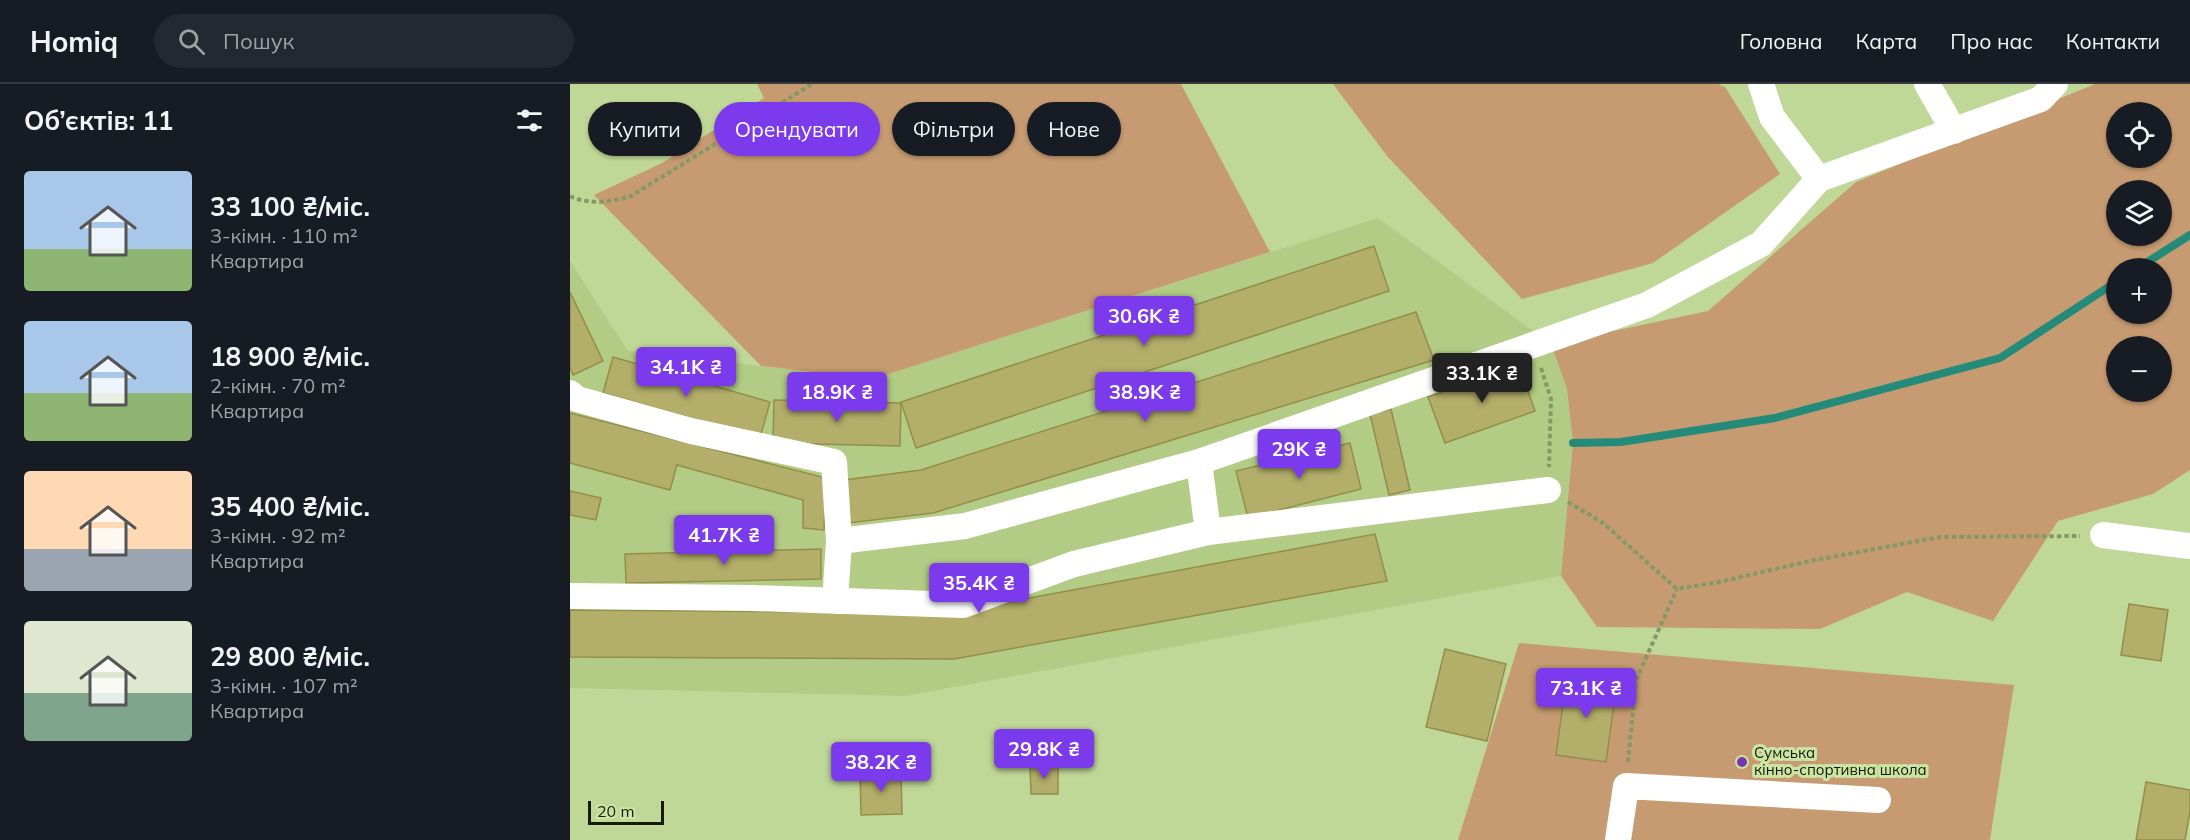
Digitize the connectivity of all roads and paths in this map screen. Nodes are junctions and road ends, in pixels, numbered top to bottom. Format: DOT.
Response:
graph roads {
  1 [pos="812,84"];
  2 [pos="1761,84"];
  3 [pos="1927,84"];
  4 [pos="2055,84"];
  5 [pos="1954,131"];
  6 [pos="1819,179"];
  7 [pos="570,196"];
  8 [pos="1534,345"];
  9 [pos="570,393"];
  10 [pos="1199,462"];
  11 [pos="1548,490"];
  12 [pos="1208,532"];
  13 [pos="2103,535"];
  14 [pos="839,541"];
  15 [pos="2190,546"];
  16 [pos="1677,589"];
  17 [pos="570,596"];
  18 [pos="835,601"];
  19 [pos="1626,786"];
  20 [pos="1878,800"];
  21 [pos="1618,840"];
  1 -- 7 [label="path"];
  2 -- 6 [label="lane"];
  3 -- 5 [label="lane"];
  4 -- 5 [label="lane"];
  5 -- 6 [label="lane"];
  6 -- 8 [label="lane"];
  8 -- 10 [label="lane"];
  8 -- 11 [label="path"];
  9 -- 14 [label="lane"];
  10 -- 12 [label="lane"];
  10 -- 14 [label="lane"];
  11 -- 12 [label="lane"];
  11 -- 16 [label="path"];
  12 -- 18 [label="lane"];
  13 -- 15 [label="lane"];
  13 -- 16 [label="path"];
  14 -- 18 [label="lane"];
  16 -- 19 [label="path"];
  17 -- 18 [label="lane"];
  19 -- 20 [label="lane"];
  19 -- 21 [label="lane"];
}
